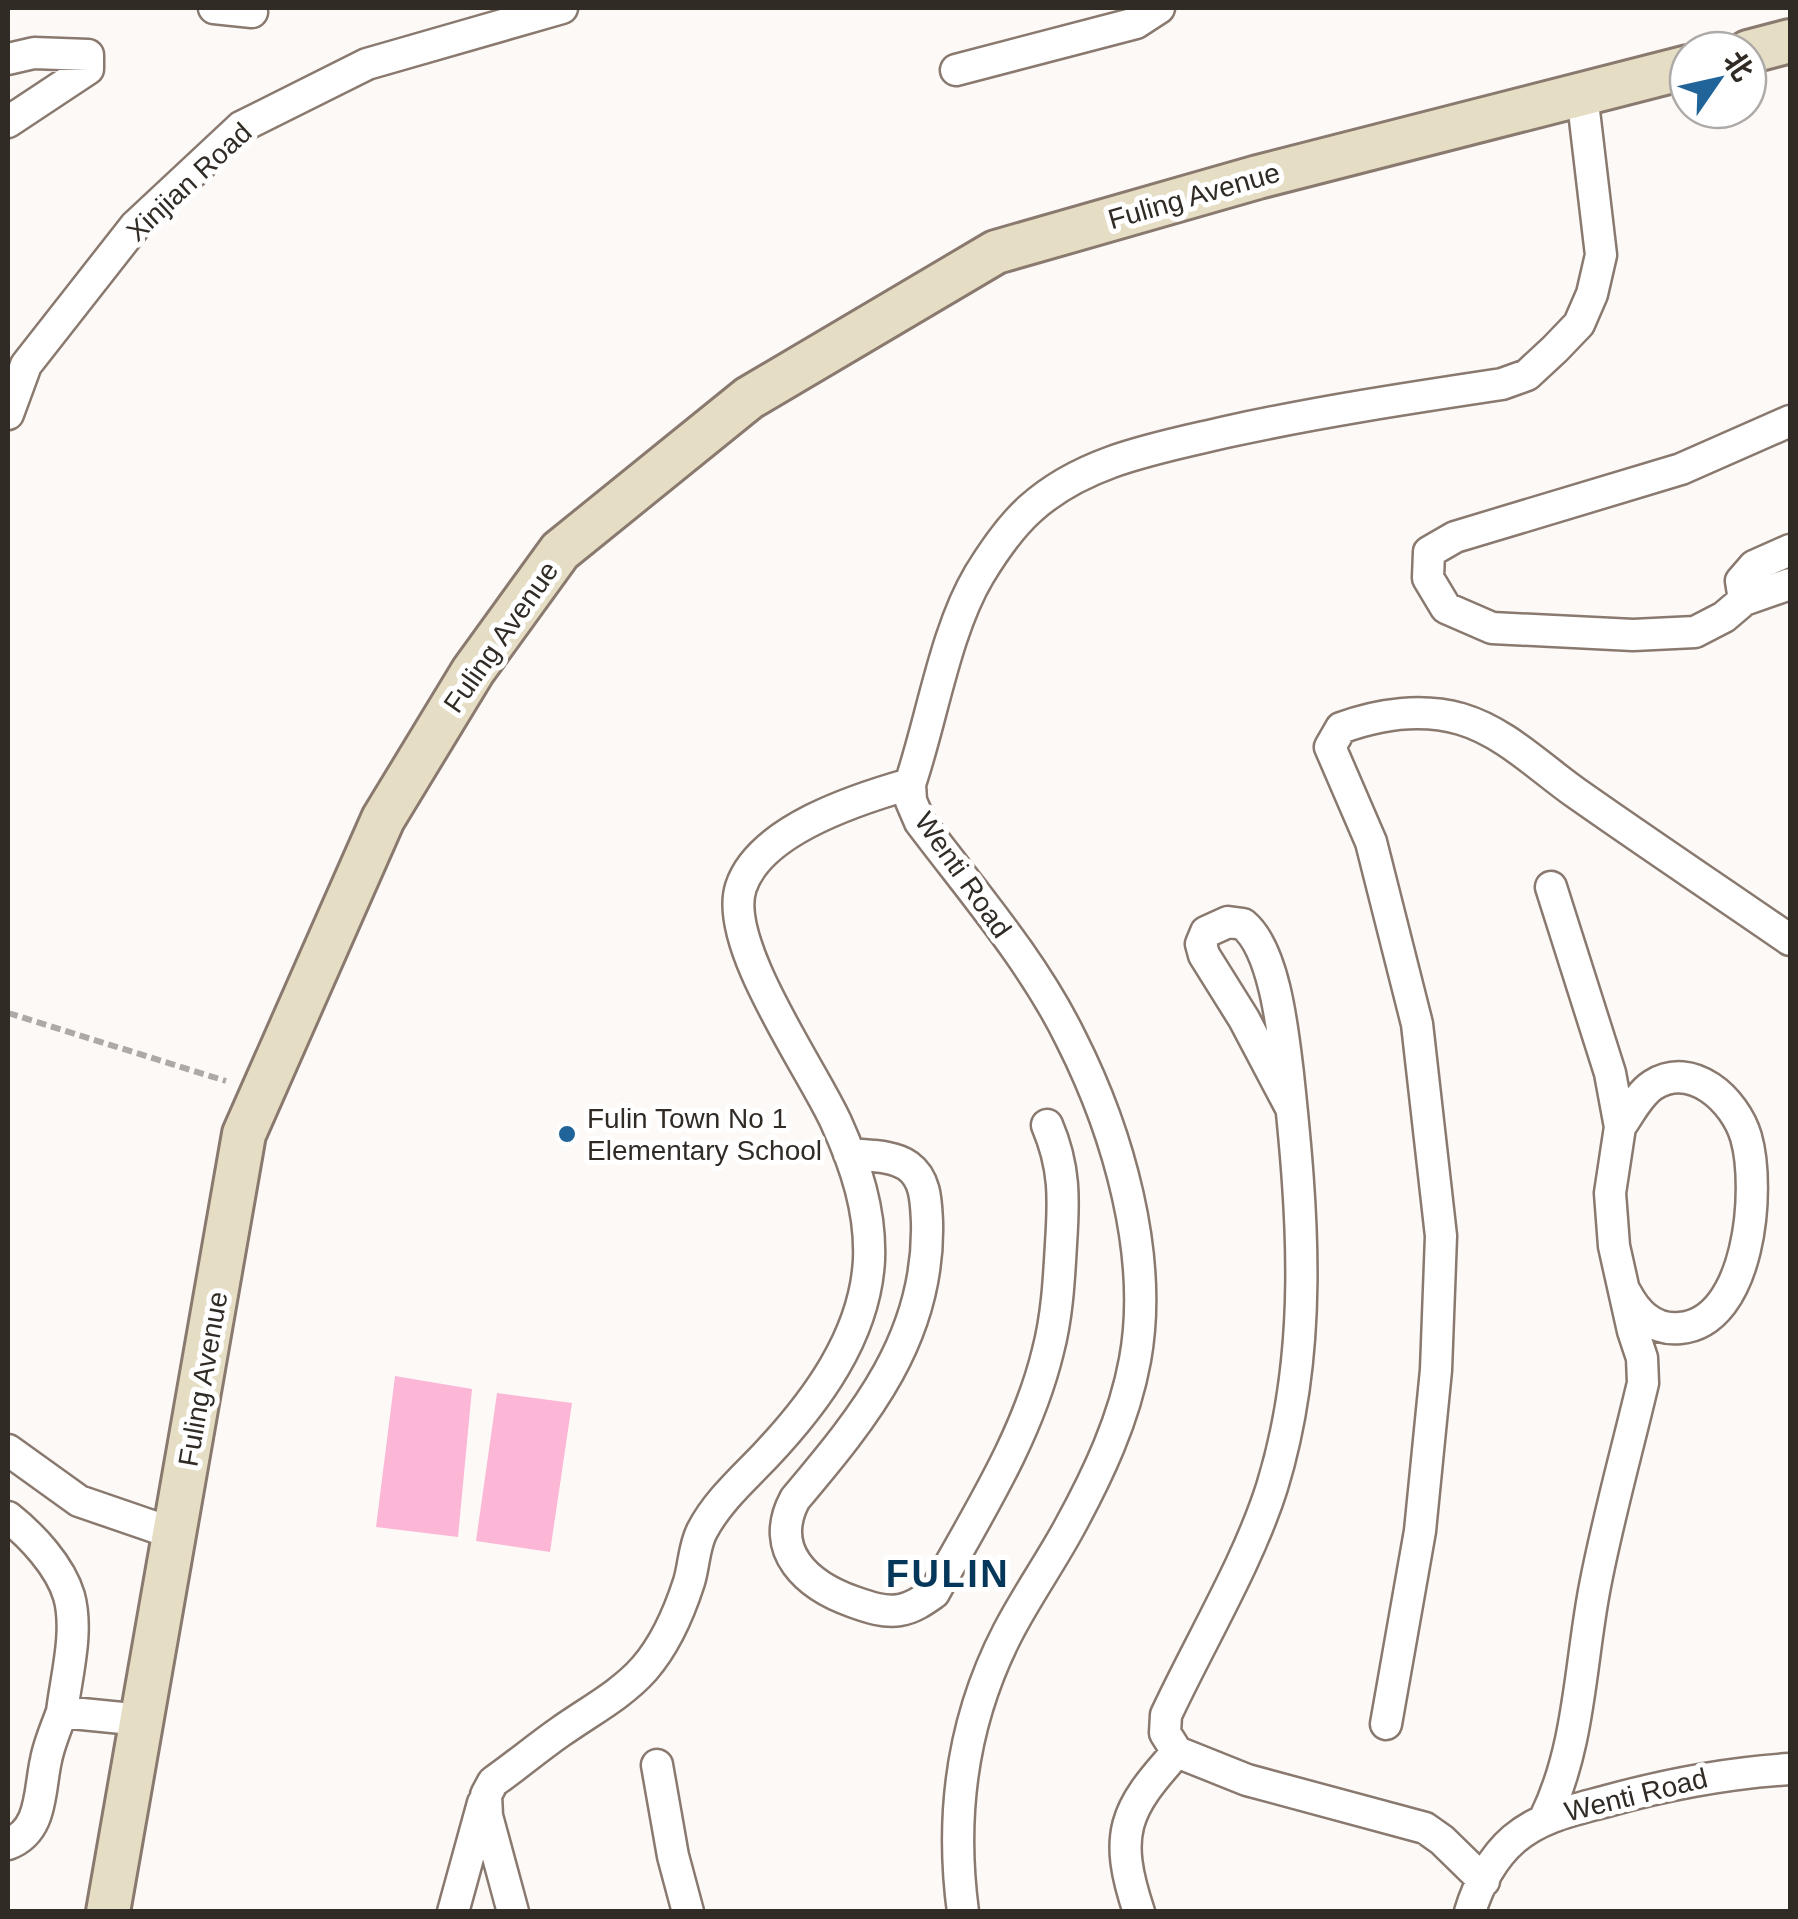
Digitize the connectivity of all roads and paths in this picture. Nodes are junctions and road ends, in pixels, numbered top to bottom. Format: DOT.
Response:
graph roads {
  1 [pos="214,8"];
  2 [pos="562,8"];
  3 [pos="1159,8"];
  4 [pos="252,12"];
  5 [pos="8,59"];
  6 [pos="956,70"];
  7 [pos="1668,72"];
  8 [pos="1582,94"];
  9 [pos="8,122"];
  10 [pos="8,414"];
  11 [pos="1790,421"];
  12 [pos="1790,550"];
  13 [pos="1790,584"];
  14 [pos="1744,600"];
  15 [pos="910,784"];
  16 [pos="1551,887"];
  17 [pos="1790,940"];
  18 [pos="8,1013"];
  19 [pos="262,1093"];
  20 [pos="1291,1108"];
  21 [pos="1046,1125"];
  22 [pos="1620,1127"];
  23 [pos="849,1154"];
  24 [pos="1623,1286"];
  25 [pos="8,1450"];
  26 [pos="8,1517"];
  27 [pos="176,1534"];
  28 [pos="62,1712"];
  29 [pos="142,1720"];
  30 [pos="1386,1724"];
  31 [pos="1177,1752"];
  32 [pos="657,1766"];
  33 [pos="1790,1769"];
  34 [pos="486,1796"];
  35 [pos="1545,1818"];
  36 [pos="8,1844"];
  37 [pos="1128,1872"];
  38 [pos="1484,1881"];
  39 [pos="108,1912"];
  40 [pos="452,1912"];
  41 [pos="513,1912"];
  42 [pos="688,1912"];
  43 [pos="963,1912"];
  44 [pos="1140,1912"];
  45 [pos="1162,1912"];
  46 [pos="1470,1912"];
  1 -- 4 [label="street"];
  2 -- 10 [label="street, Xinjian Road"];
  3 -- 6 [label="street"];
  5 -- 9 [label="street"];
  7 -- 8 [label="main road, Fuling Avenue"];
  8 -- 15 [label="street, Wenti Road"];
  8 -- 19 [label="main road, Fuling Avenue"];
  11 -- 14 [label="street"];
  12 -- 14 [label="street"];
  13 -- 14 [label="street"];
  15 -- 23 [label="street"];
  15 -- 43 [label="street, Wenti Road"];
  16 -- 22 [label="street"];
  17 -- 30 [label="street"];
  18 -- 19 [label="path"];
  19 -- 27 [label="main road, Fuling Avenue"];
  20 -- 20 [label="street"];
  20 -- 31 [label="street"];
  21 -- 23 [label="street"];
  22 -- 24 [label="street"];
  22 -- 24 [label="street"];
  23 -- 34 [label="street"];
  24 -- 35 [label="street"];
  25 -- 27 [label="street"];
  26 -- 28 [label="street"];
  27 -- 29 [label="main road, Fuling Avenue"];
  28 -- 29 [label="street"];
  28 -- 36 [label="street"];
  29 -- 39 [label="main road, Fuling Avenue"];
  31 -- 37 [label="street"];
  31 -- 38 [label="street"];
  32 -- 42 [label="street"];
  33 -- 35 [label="street, Wenti Road"];
  34 -- 40 [label="street"];
  34 -- 41 [label="street"];
  35 -- 38 [label="street, Wenti Road"];
  37 -- 44 [label="street"];
  37 -- 45 [label="street"];
  38 -- 46 [label="street, Wenti Road"];
}
